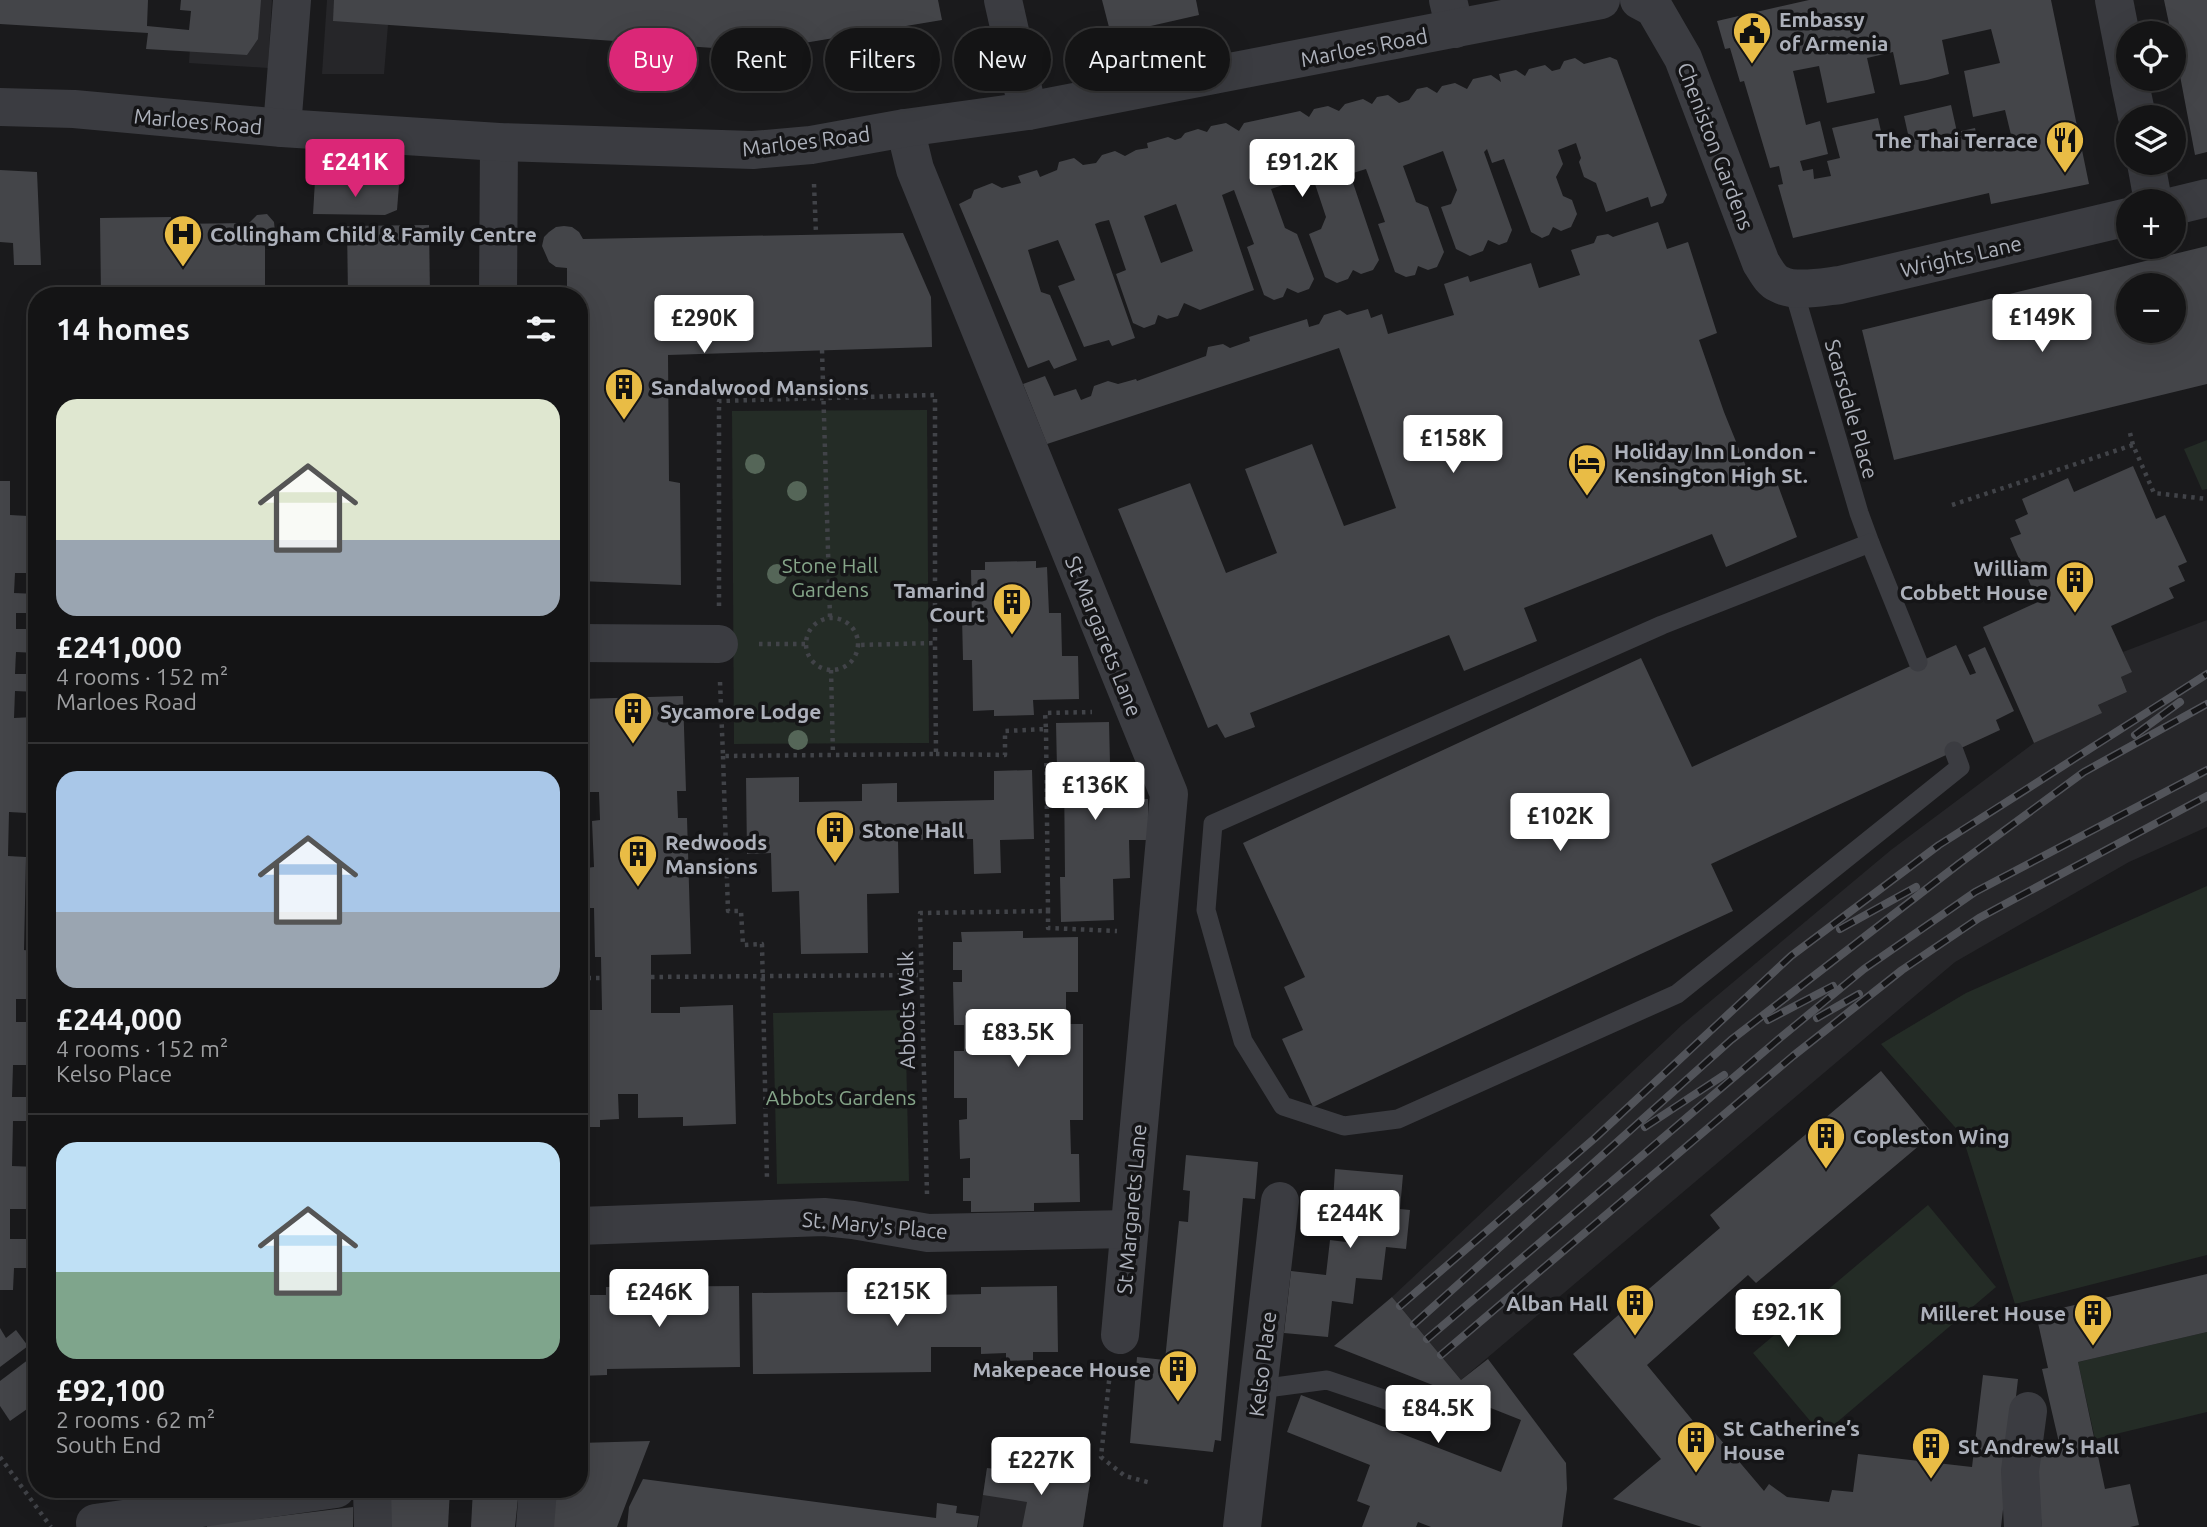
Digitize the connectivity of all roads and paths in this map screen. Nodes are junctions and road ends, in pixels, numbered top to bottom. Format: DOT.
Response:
graph roads {
  1 [pos="292,0"];
  2 [pos="1003,0"];
  3 [pos="1601,0"];
  4 [pos="1639,0"];
  5 [pos="2114,0"];
  6 [pos="1452,15"];
  7 [pos="2118,21"];
  8 [pos="0,107"];
  9 [pos="1028,111"];
  10 [pos="282,128"];
  11 [pos="905,128"];
  12 [pos="499,142"];
  13 [pos="811,145"];
  14 [pos="2207,198"];
  15 [pos="2186,203"];
  16 [pos="2116,220"];
  17 [pos="816,234"];
  18 [pos="498,287"];
  19 [pos="1793,288"];
  20 [pos="822,350"];
  21 [pos="823,400"];
  22 [pos="2130,433"];
  23 [pos="2133,445"];
  24 [pos="2207,499"];
  25 [pos="1952,505"];
  26 [pos="1870,543"];
  27 [pos="830,617"];
  28 [pos="588,643"];
  29 [pos="935,643"];
  30 [pos="719,644"];
  31 [pos="805,644"];
  32 [pos="858,645"];
  33 [pos="1918,662"];
  34 [pos="831,670"];
  35 [pos="1135,712"];
  36 [pos="1046,729"];
  37 [pos="1954,751"];
  38 [pos="936,754"];
  39 [pos="833,755"];
  40 [pos="723,756"];
  41 [pos="1048,911"];
  42 [pos="1156,932"];
  43 [pos="921,975"];
  44 [pos="763,976"];
  45 [pos="650,977"];
  46 [pos="588,978"];
  47 [pos="602,978"];
  48 [pos="1280,1201"];
  49 [pos="768,1219"];
  50 [pos="588,1226"];
  51 [pos="1129,1229"];
  52 [pos="928,1233"];
  53 [pos="1120,1335"];
  54 [pos="1259,1389"];
  55 [pos="2028,1411"];
  56 [pos="1443,1419"];
  57 [pos="0,1457"];
  58 [pos="1151,1483"];
  59 [pos="28,1495"];
  60 [pos="30,1498"];
  61 [pos="275,1498"];
  62 [pos="372,1498"];
  63 [pos="537,1498"];
  64 [pos="93,1525"];
  65 [pos="51,1527"];
  66 [pos="373,1527"];
  67 [pos="535,1527"];
  68 [pos="1242,1527"];
  69 [pos="2023,1527"];
  1 -- 10 [label="street"];
  2 -- 9 [label="street"];
  3 -- 6 [label="street, Marloes Road"];
  4 -- 19 [label="street, Cheniston Gardens"];
  5 -- 7 [label="street"];
  6 -- 9 [label="street, Marloes Road"];
  8 -- 10 [label="street, Marloes Road"];
  9 -- 11 [label="street, Marloes Road"];
  10 -- 12 [label="street, Marloes Road"];
  11 -- 13 [label="street, Marloes Road"];
  11 -- 35 [label="street, St Margarets Lane"];
  12 -- 13 [label="street, Marloes Road"];
  12 -- 18 [label="street"];
  13 -- 17 [label="path"];
  14 -- 15 [label="street"];
  16 -- 19 [label="street, Wrights Lane"];
  19 -- 26 [label="lane, Scarsdale Place"];
  20 -- 21 [label="path"];
  21 -- 27 [label="path"];
  21 -- 29 [label="path"];
  21 -- 30 [label="path"];
  22 -- 23 [label="path"];
  23 -- 24 [label="path"];
  23 -- 25 [label="path"];
  26 -- 33 [label="lane, Scarsdale Place"];
  26 -- 37 [label="lane"];
  27 -- 31 [label="path"];
  27 -- 32 [label="path"];
  28 -- 30 [label="street"];
  29 -- 32 [label="path"];
  29 -- 38 [label="path"];
  30 -- 31 [label="path"];
  30 -- 40 [label="path"];
  31 -- 34 [label="path"];
  32 -- 34 [label="path"];
  34 -- 39 [label="path"];
  35 -- 36 [label="path"];
  35 -- 42 [label="street, St Margarets Lane"];
  36 -- 38 [label="path"];
  36 -- 41 [label="path"];
  38 -- 39 [label="path"];
  39 -- 40 [label="path"];
  40 -- 44 [label="path"];
  41 -- 42 [label="path"];
  41 -- 43 [label="path, Abbots Walk"];
  42 -- 51 [label="street, St Margarets Lane"];
  43 -- 44 [label="path"];
  43 -- 52 [label="path, Abbots Walk"];
  44 -- 45 [label="path"];
  44 -- 49 [label="path"];
  46 -- 47 [label="path"];
  48 -- 54 [label="street, Kelso Place"];
  49 -- 50 [label="street, St. Mary's Place"];
  49 -- 52 [label="street, St. Mary's Place"];
  51 -- 52 [label="street, St. Mary's Place"];
  51 -- 53 [label="street, St Margarets Lane"];
  53 -- 58 [label="path"];
  54 -- 56 [label="lane"];
  54 -- 68 [label="street, Kelso Place"];
  55 -- 69 [label="street"];
  57 -- 59 [label="path"];
  60 -- 65 [label="path"];
  61 -- 64 [label="street"];
  62 -- 66 [label="street"];
  63 -- 67 [label="street"];
}
